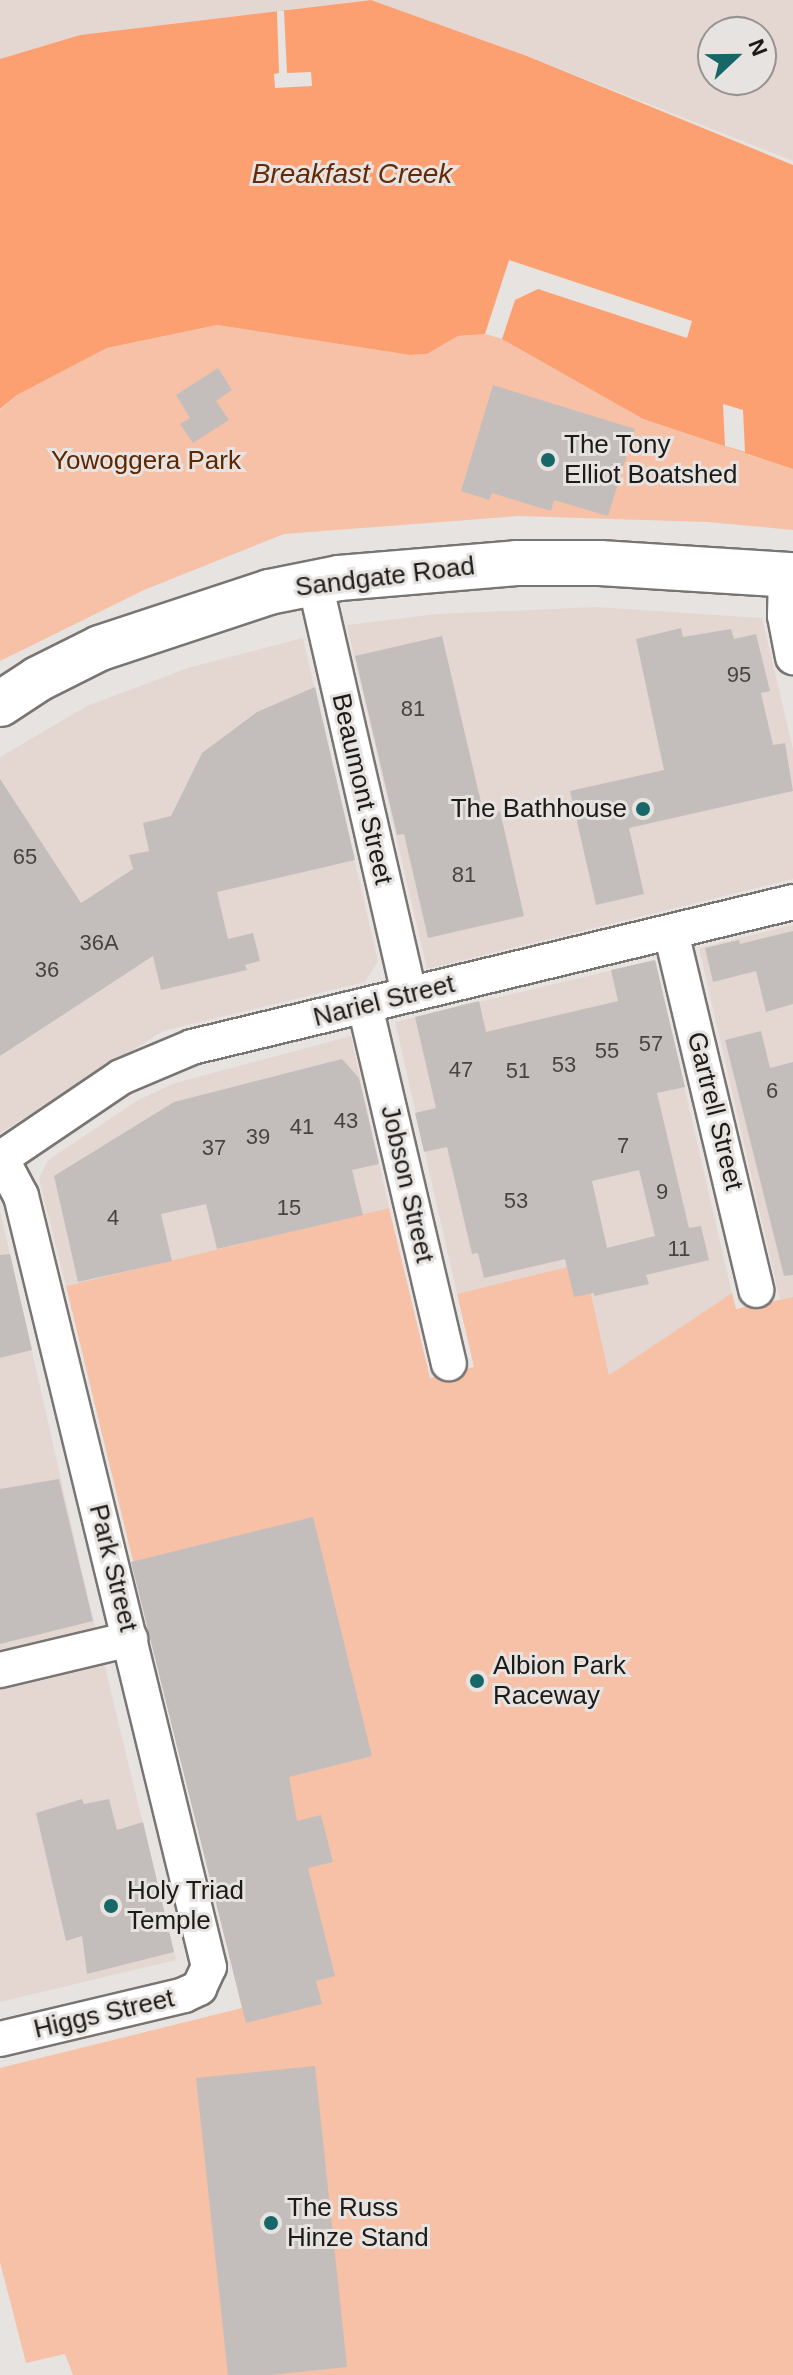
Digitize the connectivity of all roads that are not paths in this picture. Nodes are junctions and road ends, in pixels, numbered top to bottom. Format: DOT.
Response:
graph roads {
  1 [pos="790,575"];
  2 [pos="315,583"];
  3 [pos="793,657"];
  4 [pos="0,704"];
  5 [pos="793,902"];
  6 [pos="671,932"];
  7 [pos="409,994"];
  8 [pos="365,1006"];
  9 [pos="0,1158"];
  10 [pos="756,1290"];
  11 [pos="449,1363"];
  12 [pos="130,1639"];
  13 [pos="0,1670"];
  14 [pos="204,1982"];
  15 [pos="0,2039"];
  1 -- 2 [label="main road, Sandgate Road"];
  1 -- 3 [label="street"];
  2 -- 4 [label="main road, Sandgate Road"];
  2 -- 7 [label="street, Beaumont Street"];
  5 -- 6 [label="street, Nariel Street"];
  6 -- 7 [label="street, Nariel Street"];
  6 -- 10 [label="street, Gartrell Street"];
  7 -- 8 [label="street, Nariel Street"];
  8 -- 9 [label="street, Nariel Street"];
  8 -- 11 [label="street, Jobson Street"];
  9 -- 12 [label="street, Park Street"];
  12 -- 13 [label="street"];
  12 -- 14 [label="street, Park Street"];
  14 -- 15 [label="street, Higgs Street"];
}
